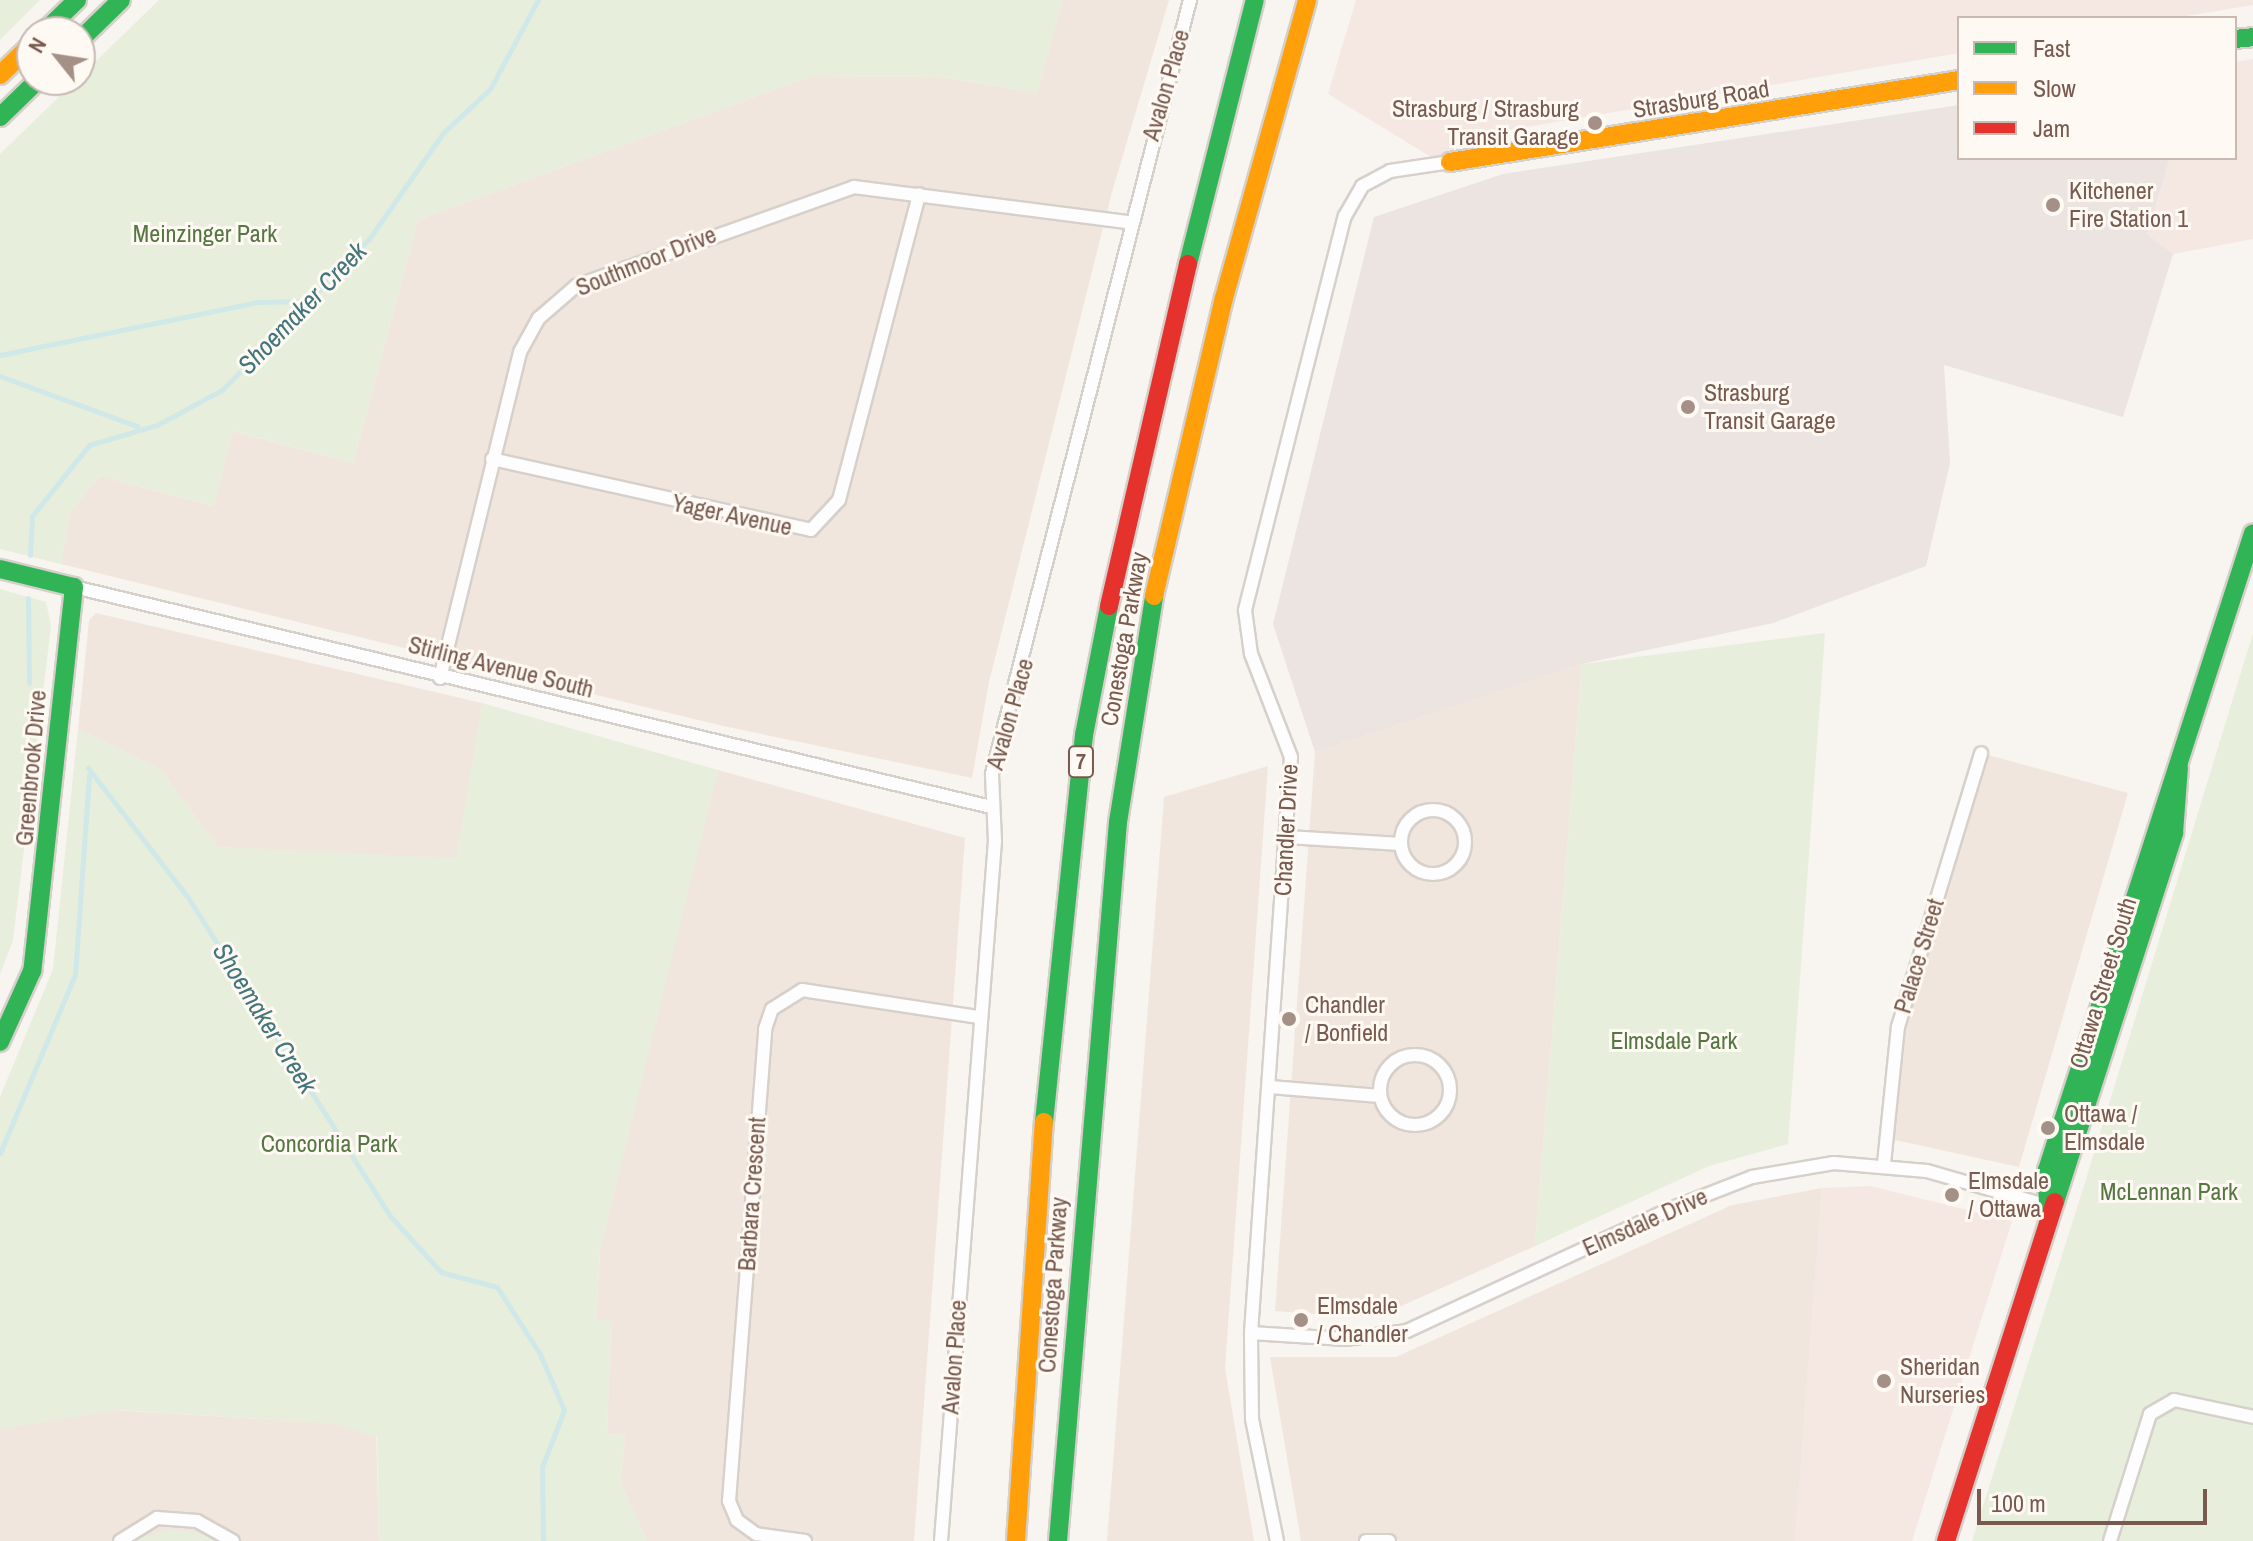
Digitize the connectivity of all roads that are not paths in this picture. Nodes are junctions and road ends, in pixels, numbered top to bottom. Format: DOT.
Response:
graph roads {
  1 [pos="77,0"];
  2 [pos="121,0"];
  3 [pos="1190,0"];
  4 [pos="1255,0"];
  5 [pos="1307,0"];
  6 [pos="60,16"];
  7 [pos="96,24"];
  8 [pos="16,60"];
  9 [pos="0,75"];
  10 [pos="1957,80"];
  11 [pos="22,96"];
  12 [pos="0,117"];
  13 [pos="1450,162"];
  14 [pos="919,194"];
  15 [pos="1127,222"];
  16 [pos="492,459"];
  17 [pos="2253,533"];
  18 [pos="0,569"];
  19 [pos="74,587"];
  20 [pos="440,678"];
  21 [pos="1981,753"];
  22 [pos="991,807"];
  23 [pos="1287,837"];
  24 [pos="1401,844"];
  25 [pos="979,1017"];
  26 [pos="0,1042"];
  27 [pos="1270,1087"];
  28 [pos="1380,1096"];
  29 [pos="1884,1164"];
  30 [pos="2048,1206"];
  31 [pos="1251,1333"];
  32 [pos="2253,1417"];
  33 [pos="120,1541"];
  34 [pos="233,1541"];
  35 [pos="805,1541"];
  36 [pos="941,1541"];
  37 [pos="1016,1541"];
  38 [pos="1058,1541"];
  39 [pos="1277,1541"];
  40 [pos="1366,1541"];
  41 [pos="1389,1541"];
  42 [pos="1946,1541"];
  43 [pos="2110,1541"];
  1 -- 6 [label="main road"];
  2 -- 7 [label="main road"];
  3 -- 15 [label="street, Avalon Place"];
  4 -- 37 [label="main road, Conestoga Parkway / 7"];
  5 -- 38 [label="main road, Conestoga Parkway / 7"];
  8 -- 9 [label="main road"];
  10 -- 13 [label="main road, Strasburg Road"];
  11 -- 12 [label="main road"];
  13 -- 23 [label="street, Chandler Drive"];
  14 -- 15 [label="street, Southmoor Drive"];
  14 -- 16 [label="street, Southmoor Drive"];
  14 -- 16 [label="street, Yager Avenue"];
  15 -- 22 [label="street, Avalon Place"];
  16 -- 20 [label="street, Southmoor Drive"];
  17 -- 30 [label="main road, Ottawa Street South"];
  18 -- 19 [label="main road, Stirling Avenue South"];
  19 -- 20 [label="street, Stirling Avenue South"];
  19 -- 26 [label="main road, Greenbrook Drive"];
  20 -- 22 [label="street, Stirling Avenue South"];
  21 -- 29 [label="street, Palace Street"];
  22 -- 25 [label="street, Avalon Place"];
  23 -- 24 [label="street"];
  23 -- 27 [label="street, Chandler Drive"];
  24 -- 24 [label="street"];
  25 -- 35 [label="street, Barbara Crescent"];
  25 -- 36 [label="street, Avalon Place"];
  27 -- 28 [label="street"];
  27 -- 31 [label="street, Chandler Drive"];
  28 -- 28 [label="street"];
  29 -- 30 [label="street, Elmsdale Drive"];
  29 -- 31 [label="street, Elmsdale Drive"];
  30 -- 42 [label="main road, Ottawa Street South"];
  31 -- 39 [label="street, Chandler Drive"];
  32 -- 43 [label="street"];
  33 -- 34 [label="street"];
  40 -- 41 [label="street"];
}
